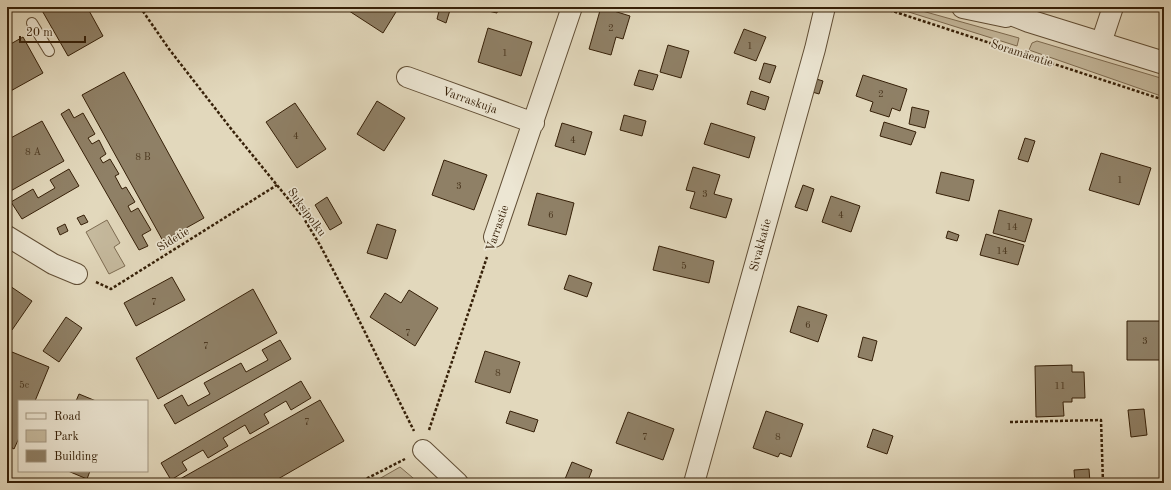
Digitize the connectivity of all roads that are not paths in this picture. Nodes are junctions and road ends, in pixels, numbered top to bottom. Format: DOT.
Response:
graph roads {
  1 [pos="572,7"];
  2 [pos="825,7"];
  3 [pos="964,7"];
  4 [pos="993,7"];
  5 [pos="1113,7"];
  6 [pos="1029,21"];
  7 [pos="32,22"];
  8 [pos="1101,44"];
  9 [pos="49,51"];
  10 [pos="1164,63"];
  11 [pos="407,77"];
  12 [pos="534,123"];
  13 [pos="7,236"];
  14 [pos="494,237"];
  15 [pos="77,274"];
  16 [pos="423,450"];
  17 [pos="458,483"];
  18 [pos="694,483"];
  1 -- 12 [label="street, Varrastie"];
  2 -- 18 [label="street, Sivakkatie"];
  3 -- 6 [label="street"];
  4 -- 6 [label="street"];
  5 -- 8 [label="street"];
  6 -- 8 [label="street"];
  7 -- 9 [label="lane"];
  8 -- 10 [label="street"];
  11 -- 12 [label="street, Varraskuja"];
  12 -- 14 [label="street, Varrastie"];
  13 -- 15 [label="street"];
  16 -- 17 [label="street"];
}
